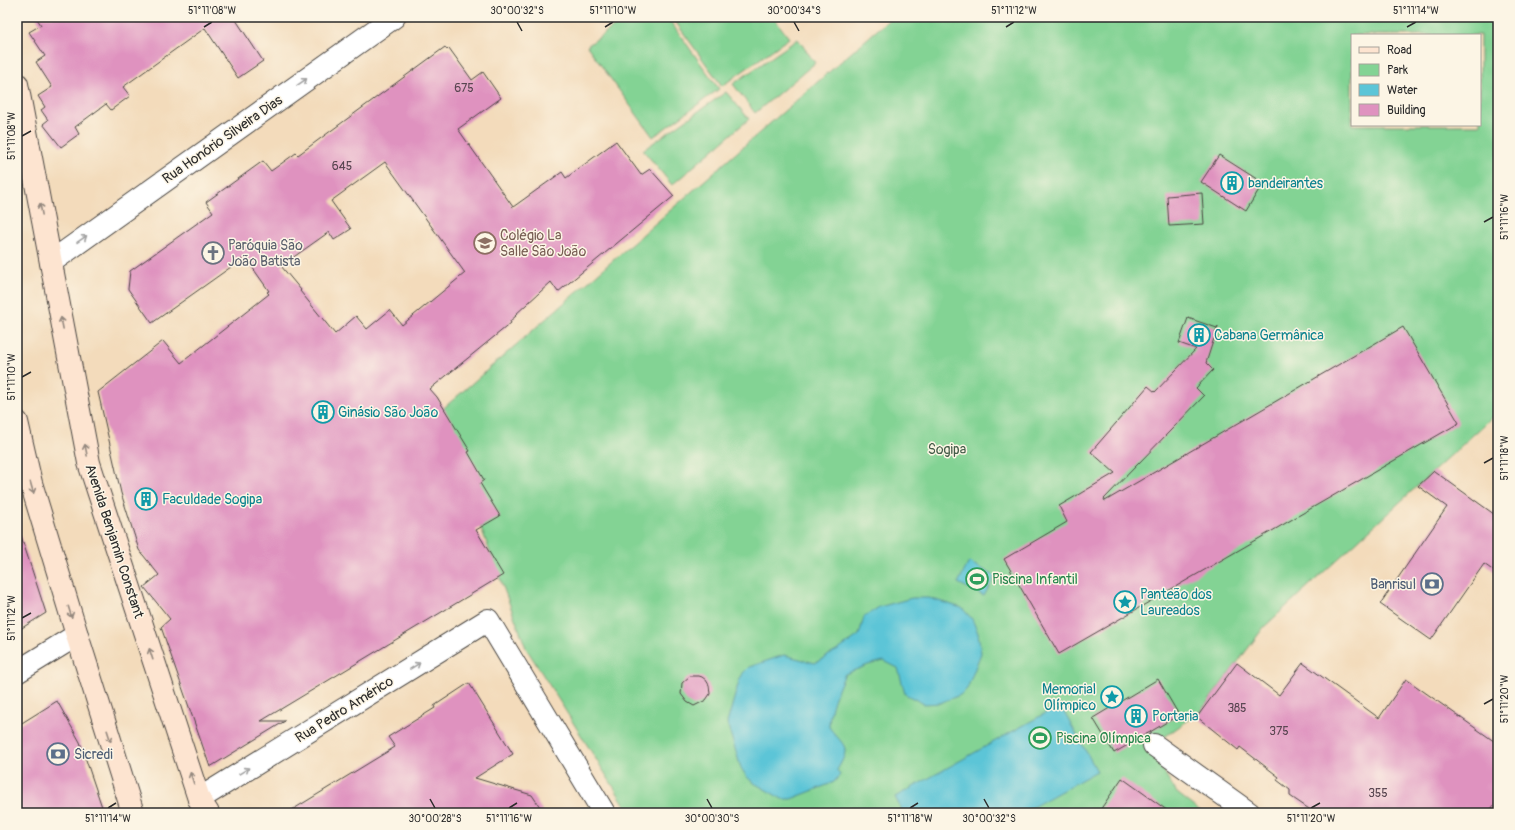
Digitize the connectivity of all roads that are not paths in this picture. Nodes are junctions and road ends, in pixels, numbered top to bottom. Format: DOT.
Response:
graph roads {
  1 [pos="394,17"];
  2 [pos="17,84"];
  3 [pos="51,262"];
  4 [pos="17,422"];
  5 [pos="77,635"];
  6 [pos="17,672"];
  7 [pos="1154,745"];
  8 [pos="204,806"];
  9 [pos="134,813"];
  10 [pos="604,813"];
  11 [pos="1249,813"];
  3 -- 1 [label="street, Rua Honório Silveira Dias, one-way"];
  3 -- 2 [label="main road, Avenida Benjamin Constant, one-way"];
  8 -- 3 [label="main road, Avenida Benjamin Constant, one-way"];
  4 -- 5 [label="main road, one-way"];
  5 -- 6 [label="street"];
  5 -- 9 [label="main road, one-way"];
  7 -- 11 [label="street"];
  8 -- 10 [label="street, Rua Pedro Américo, one-way"];
}
